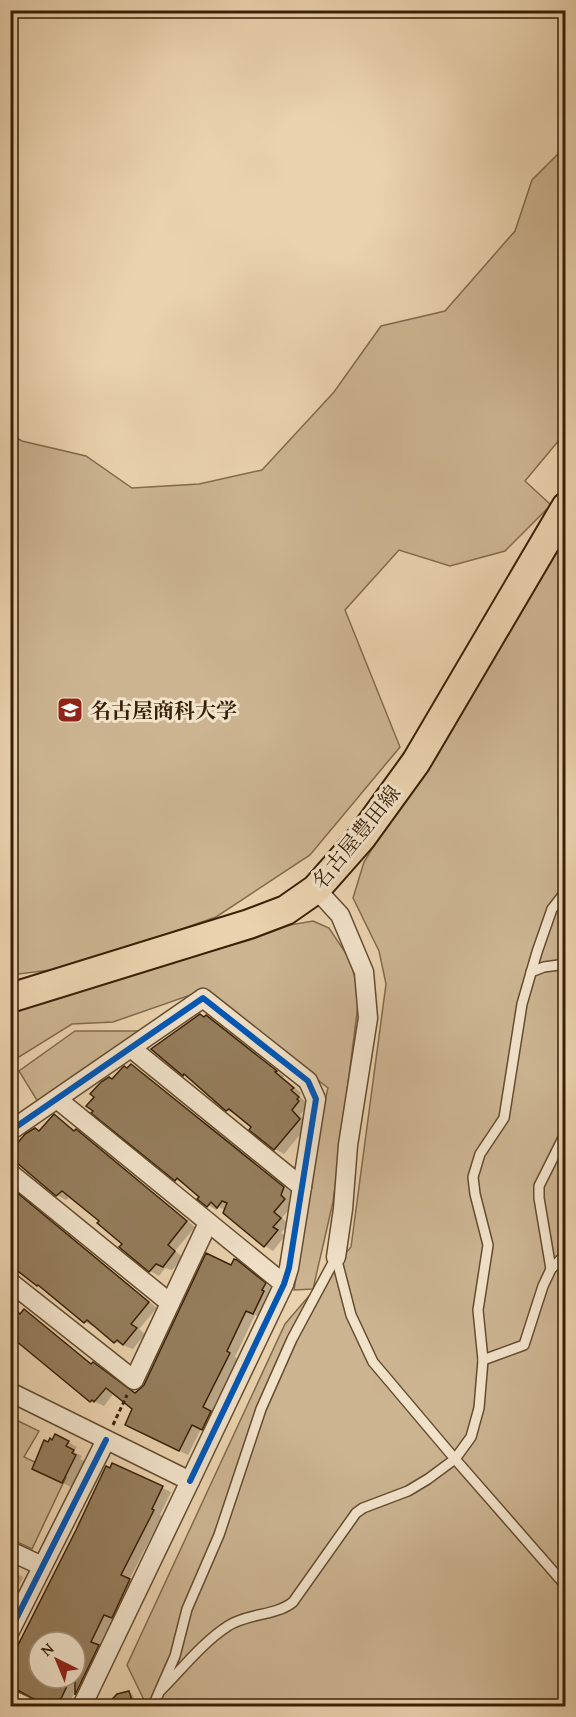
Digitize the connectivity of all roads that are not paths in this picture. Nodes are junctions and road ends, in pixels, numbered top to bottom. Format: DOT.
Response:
graph roads {
  1 [pos="566,507"];
  2 [pos="316,889"];
  3 [pos="566,891"];
  4 [pos="566,964"];
  5 [pos="531,972"];
  6 [pos="10,998"];
  7 [pos="131,1048"];
  8 [pos="57,1099"];
  9 [pos="10,1131"];
  10 [pos="566,1132"];
  11 [pos="10,1173"];
  12 [pos="302,1187"];
  13 [pos="208,1223"];
  14 [pos="566,1254"];
  15 [pos="336,1257"];
  16 [pos="552,1269"];
  17 [pos="10,1282"];
  18 [pos="285,1284"];
  19 [pos="170,1303"];
  20 [pos="483,1360"];
  21 [pos="10,1392"];
  22 [pos="109,1434"];
  23 [pos="455,1459"];
  24 [pos="190,1481"];
  25 [pos="10,1551"];
  26 [pos="42,1566"];
  27 [pos="566,1586"];
  28 [pos="10,1631"];
  29 [pos="161,1690"];
  30 [pos="10,1700"];
  31 [pos="25,1707"];
  32 [pos="82,1707"];
  33 [pos="153,1707"];
  1 -- 2 [label="main road, 名古屋豊田線"];
  2 -- 6 [label="main road, 名古屋豊田線"];
  2 -- 15 [label="street"];
  3 -- 5 [label="lane"];
  4 -- 5 [label="lane"];
  5 -- 20 [label="lane"];
  7 -- 8 [label="street"];
  7 -- 12 [label="street"];
  7 -- 12 [label="street"];
  8 -- 9 [label="street"];
  8 -- 13 [label="street"];
  10 -- 16 [label="lane"];
  11 -- 19 [label="street"];
  12 -- 18 [label="street"];
  13 -- 18 [label="street"];
  13 -- 19 [label="street"];
  14 -- 16 [label="lane"];
  15 -- 23 [label="lane"];
  15 -- 29 [label="lane"];
  16 -- 20 [label="lane"];
  17 -- 19 [label="street"];
  18 -- 24 [label="street"];
  20 -- 23 [label="lane"];
  21 -- 22 [label="street"];
  22 -- 24 [label="street"];
  22 -- 26 [label="street"];
  23 -- 27 [label="lane"];
  23 -- 29 [label="lane"];
  24 -- 32 [label="street"];
  25 -- 26 [label="street"];
  26 -- 28 [label="street"];
  29 -- 33 [label="lane"];
  30 -- 31 [label="street"];
}
